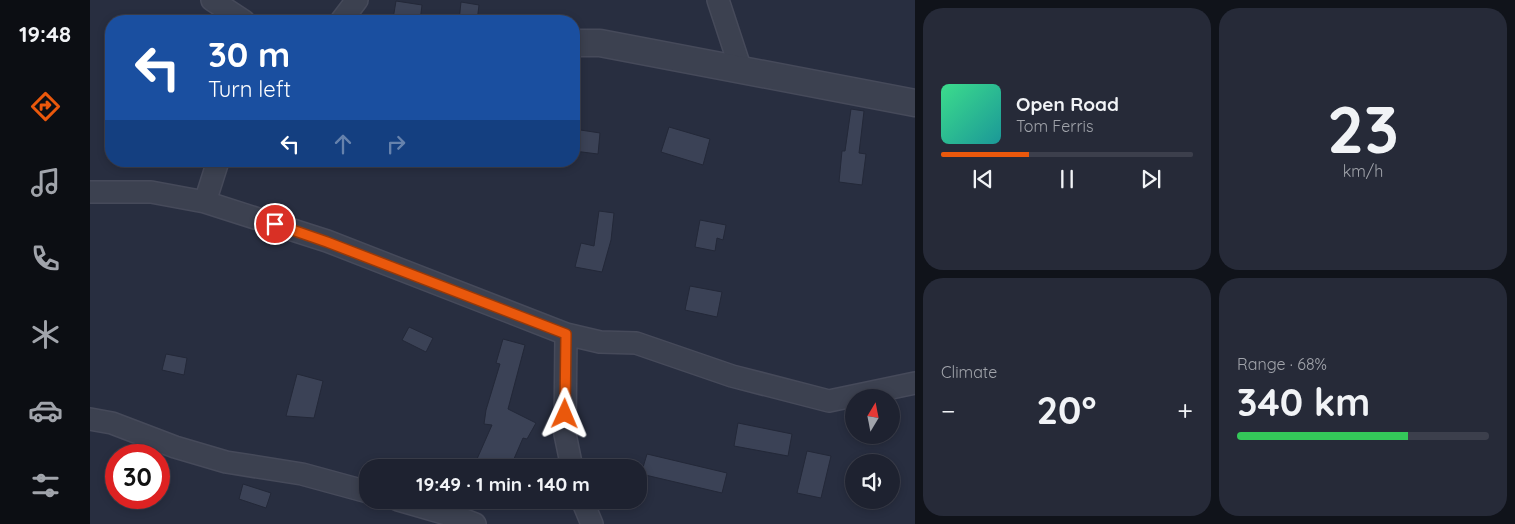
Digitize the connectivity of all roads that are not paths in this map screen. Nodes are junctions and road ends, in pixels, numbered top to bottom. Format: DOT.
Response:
graph roads {
  1 [pos="212,0"];
  2 [pos="357,0"];
  3 [pos="718,0"];
  4 [pos="235,15"];
  5 [pos="346,15"];
  6 [pos="580,43"];
  7 [pos="742,70"];
  8 [pos="915,103"];
  9 [pos="216,167"];
  10 [pos="90,192"];
  11 [pos="205,202"];
  12 [pos="566,334"];
  13 [pos="915,382"];
  14 [pos="90,419"];
  15 [pos="570,459"];
  16 [pos="359,490"];
  17 [pos="429,509"];
  18 [pos="586,509"];
  19 [pos="475,524"];
  20 [pos="592,524"];
  1 -- 4 [label="street"];
  2 -- 5 [label="street"];
  3 -- 7 [label="street"];
  6 -- 7 [label="street"];
  7 -- 8 [label="street"];
  9 -- 11 [label="street"];
  10 -- 11 [label="street"];
  11 -- 12 [label="street"];
  12 -- 13 [label="street"];
  12 -- 15 [label="street"];
  14 -- 16 [label="street"];
  17 -- 19 [label="street"];
  18 -- 20 [label="street"];
}
